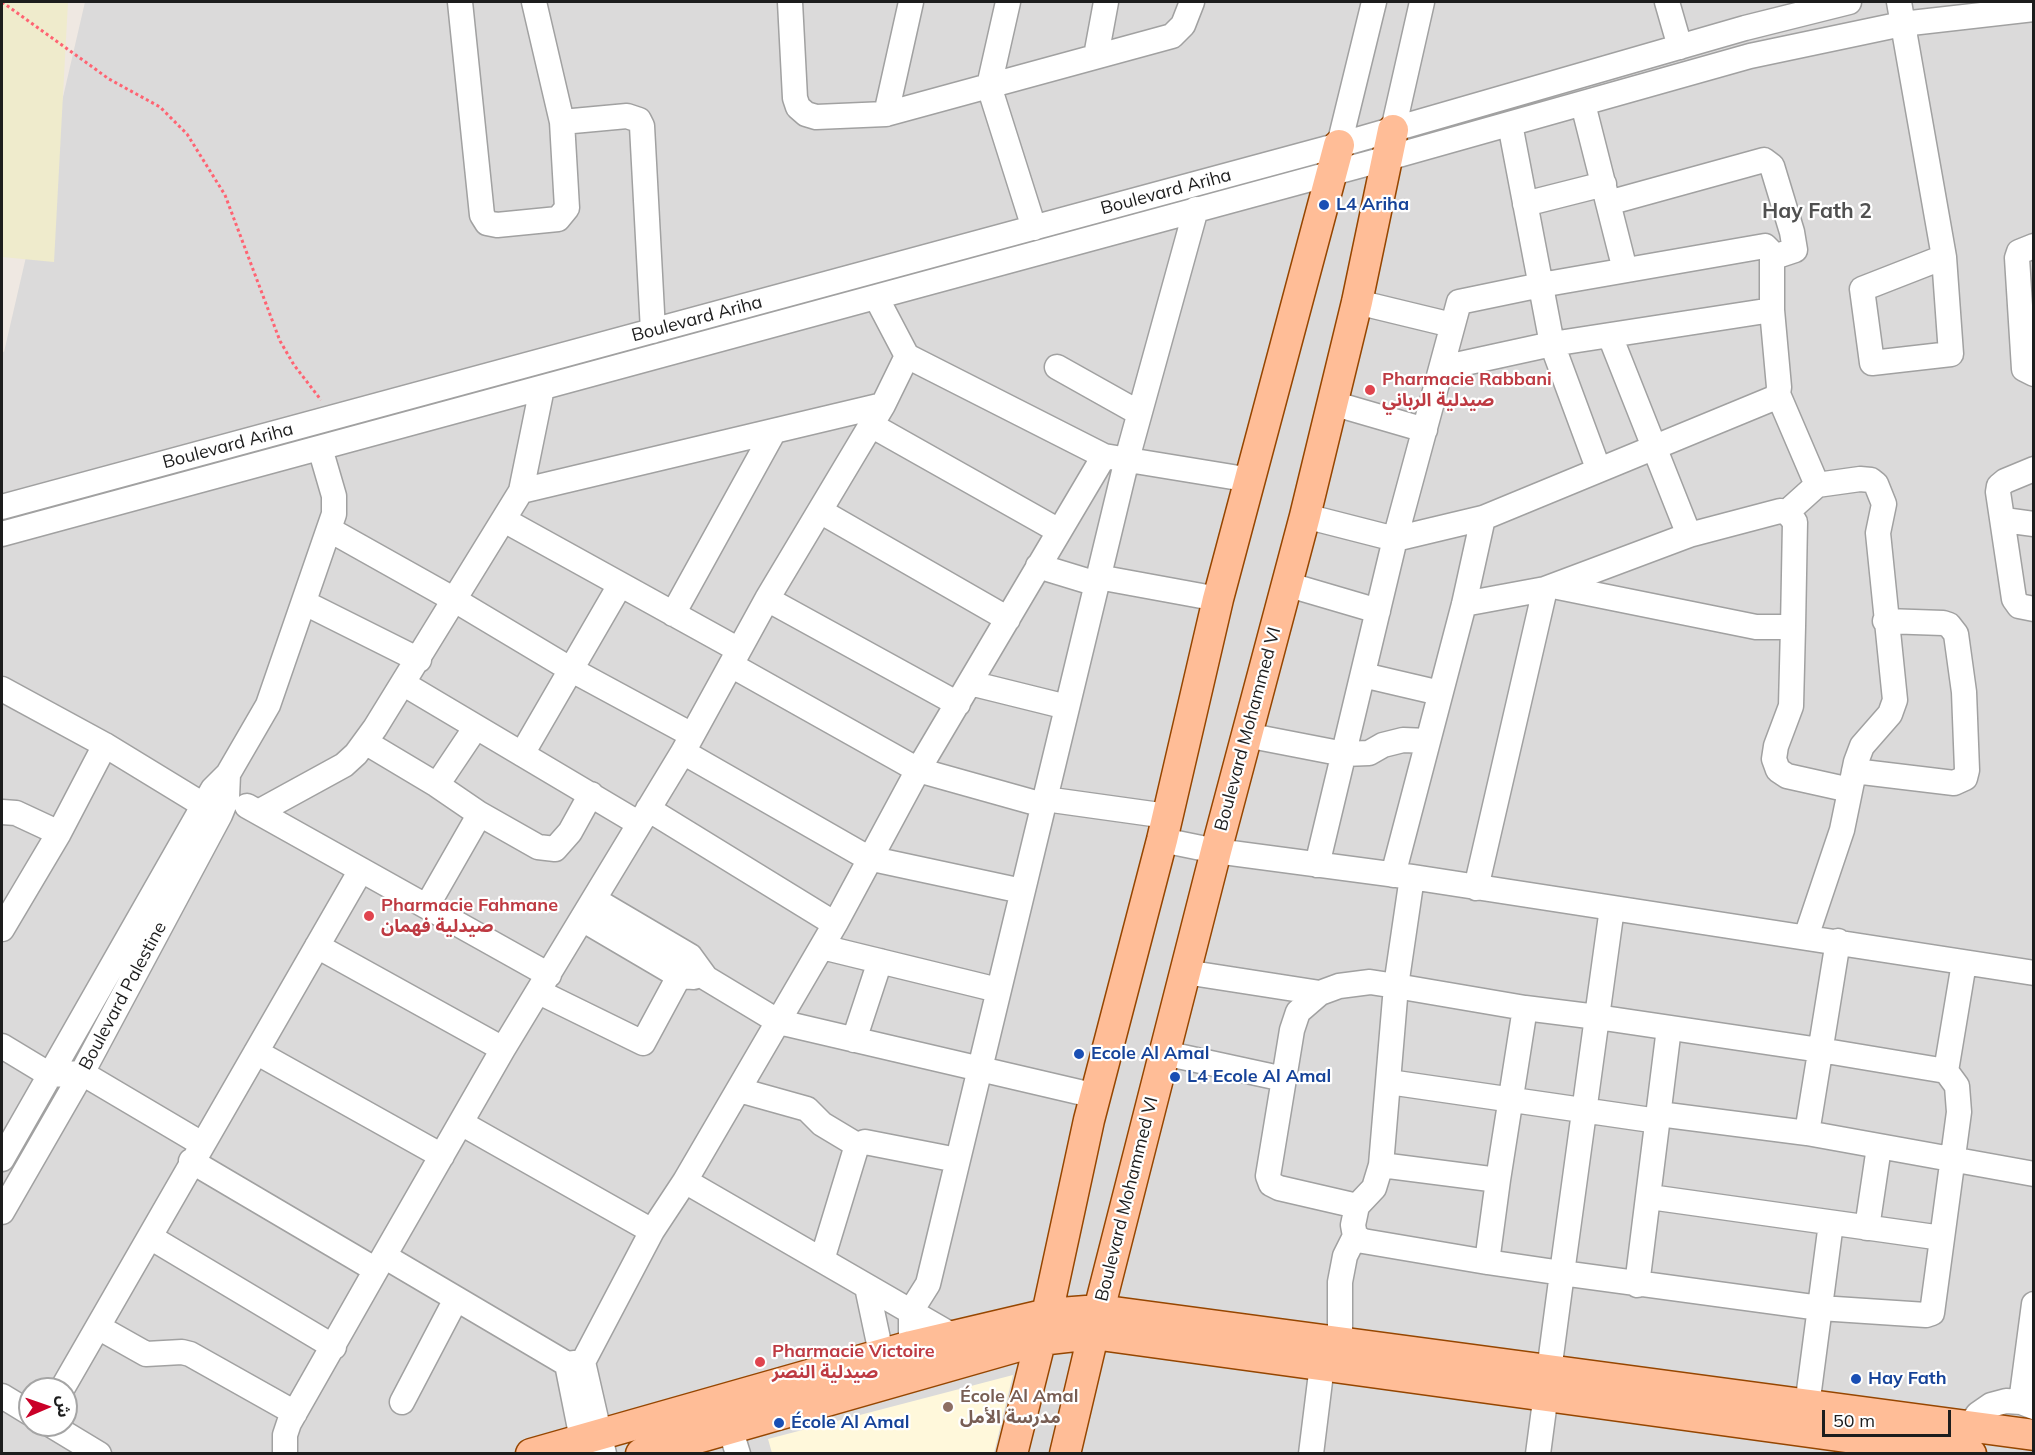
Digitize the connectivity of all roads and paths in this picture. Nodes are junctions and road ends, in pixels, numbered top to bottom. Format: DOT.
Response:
graph roads {
  1 [pos="2,2"];
  2 [pos="460,2"];
  3 [pos="534,2"];
  4 [pos="790,2"];
  5 [pos="911,2"];
  6 [pos="1008,2"];
  7 [pos="1106,2"];
  8 [pos="1192,2"];
  9 [pos="1374,2"];
  10 [pos="1422,2"];
  11 [pos="1666,2"];
  12 [pos="1849,2"];
  13 [pos="2034,9"];
  14 [pos="1900,13"];
  15 [pos="1680,47"];
  16 [pos="1096,56"];
  17 [pos="989,87"];
  18 [pos="1583,104"];
  19 [pos="886,114"];
  20 [pos="562,122"];
  21 [pos="1510,124"];
  22 [pos="1390,144"];
  23 [pos="1335,159"];
  24 [pos="1606,194"];
  25 [pos="1525,204"];
  26 [pos="1196,209"];
  27 [pos="1034,228"];
  28 [pos="2034,246"];
  29 [pos="1772,253"];
  30 [pos="1944,257"];
  31 [pos="1625,270"];
  32 [pos="1540,285"];
  33 [pos="876,297"];
  34 [pos="1357,302"];
  35 [pos="1772,310"];
  36 [pos="1452,325"];
  37 [pos="653,331"];
  38 [pos="1610,336"];
  39 [pos="1552,344"];
  40 [pos="907,356"];
  41 [pos="1057,367"];
  42 [pos="1442,368"];
  43 [pos="2034,374"];
  44 [pos="542,388"];
  45 [pos="1778,394"];
  46 [pos="1332,403"];
  47 [pos="324,404"];
  48 [pos="1139,413"];
  49 [pos="877,415"];
  50 [pos="1425,430"];
  51 [pos="773,433"];
  52 [pos="1655,446"];
  53 [pos="320,448"];
  54 [pos="1115,458"];
  55 [pos="1598,468"];
  56 [pos="2034,469"];
  57 [pos="1251,480"];
  58 [pos="1817,485"];
  59 [pos="521,491"];
  60 [pos="2,507"];
  61 [pos="820,511"];
  62 [pos="1787,512"];
  63 [pos="1305,516"];
  64 [pos="1483,518"];
  65 [pos="504,520"];
  66 [pos="2034,524"];
  67 [pos="2005,526"];
  68 [pos="330,530"];
  69 [pos="1059,531"];
  70 [pos="2,534"];
  71 [pos="1689,535"];
  72 [pos="2034,535"];
  73 [pos="1395,539"];
  74 [pos="1038,566"];
  75 [pos="1098,580"];
  76 [pos="1286,584"];
  77 [pos="620,585"];
  78 [pos="1549,587"];
  79 [pos="453,599"];
  80 [pos="767,599"];
  81 [pos="1218,599"];
  82 [pos="305,603"];
  83 [pos="1464,604"];
  84 [pos="2034,609"];
  85 [pos="1378,611"];
  86 [pos="673,614"];
  87 [pos="1008,620"];
  88 [pos="1885,621"];
  89 [pos="1793,627"];
  90 [pos="735,658"];
  91 [pos="419,660"];
  92 [pos="570,669"];
  93 [pos="1363,675"];
  94 [pos="970,683"];
  95 [pos="404,684"];
  96 [pos="2,689"];
  97 [pos="1440,693"];
  98 [pos="958,704"];
  99 [pos="1067,707"];
  100 [pos="476,727"];
  101 [pos="1246,735"];
  102 [pos="1428,741"];
  103 [pos="365,742"];
  104 [pos="688,744"];
  105 [pos="105,745"];
  106 [pos="522,754"];
  107 [pos="1344,754"];
  108 [pos="918,770"];
  109 [pos="1852,781"];
  110 [pos="437,785"];
  111 [pos="591,794"];
  112 [pos="218,797"];
  113 [pos="1044,802"];
  114 [pos="260,811"];
  115 [pos="2,812"];
  116 [pos="478,813"];
  117 [pos="643,816"];
  118 [pos="1164,828"];
  119 [pos="59,833"];
  120 [pos="1216,851"];
  121 [pos="868,858"];
  122 [pos="1317,865"];
  123 [pos="361,870"];
  124 [pos="1402,876"];
  125 [pos="1476,888"];
  126 [pos="1022,891"];
  127 [pos="427,906"];
  128 [pos="1612,908"];
  129 [pos="588,910"];
  130 [pos="835,924"];
  131 [pos="2,929"];
  132 [pos="1806,937"];
  133 [pos="1838,942"];
  134 [pos="317,946"];
  135 [pos="822,947"];
  136 [pos="880,961"];
  137 [pos="1964,963"];
  138 [pos="684,966"];
  139 [pos="1185,972"];
  140 [pos="2033,974"];
  141 [pos="544,984"];
  142 [pos="1396,986"];
  143 [pos="998,990"];
  144 [pos="1320,993"];
  145 [pos="1525,1008"];
  146 [pos="1598,1017"];
  147 [pos="779,1022"];
  148 [pos="1669,1028"];
  149 [pos="854,1040"];
  150 [pos="2,1046"];
  151 [pos="503,1049"];
  152 [pos="1820,1050"];
  153 [pos="256,1052"];
  154 [pos="1164,1053"];
  155 [pos="979,1070"];
  156 [pos="1946,1071"];
  157 [pos="82,1073"];
  158 [pos="50,1075"];
  159 [pos="1284,1079"];
  160 [pos="1389,1082"];
  161 [pos="739,1090"];
  162 [pos="1096,1096"];
  163 [pos="1510,1100"];
  164 [pos="1584,1112"];
  165 [pos="1659,1118"];
  166 [pos="461,1123"];
  167 [pos="1807,1133"];
  168 [pos="857,1145"];
  169 [pos="1879,1147"];
  170 [pos="197,1152"];
  171 [pos="442,1156"];
  172 [pos="2,1159"];
  173 [pos="957,1160"];
  174 [pos="1952,1160"];
  175 [pos="1381,1165"];
  176 [pos="2034,1174"];
  177 [pos="1498,1180"];
  178 [pos="685,1181"];
  179 [pos="1650,1197"];
  180 [pos="1357,1206"];
  181 [pos="2,1212"];
  182 [pos="1831,1223"];
  183 [pos="1867,1228"];
  184 [pos="652,1231"];
  185 [pos="1354,1236"];
  186 [pos="150,1237"];
  187 [pos="1942,1238"];
  188 [pos="822,1260"];
  189 [pos="1487,1262"];
  190 [pos="380,1263"];
  191 [pos="1562,1273"];
  192 [pos="1637,1285"];
  193 [pos="867,1287"];
  194 [pos="455,1301"];
  195 [pos="2034,1304"];
  196 [pos="1820,1308"];
  197 [pos="910,1311"];
  198 [pos="1096,1322"];
  199 [pos="98,1327"];
  200 [pos="1044,1327"];
  201 [pos="953,1336"];
  202 [pos="334,1347"];
  203 [pos="881,1353"];
  204 [pos="1331,1354"];
  205 [pos="914,1359"];
  206 [pos="575,1363"];
  207 [pos="69,1377"];
  208 [pos="1546,1383"];
  209 [pos="2,1396"];
  210 [pos="402,1402"];
  211 [pos="2027,1404"];
  212 [pos="18,1406"];
  213 [pos="1807,1406"];
  214 [pos="295,1413"];
  215 [pos="2034,1435"];
  216 [pos="71,1437"];
  217 [pos="734,1441"];
  218 [pos="592,1445"];
  219 [pos="1967,1447"];
  220 [pos="99,1454"];
  221 [pos="285,1454"];
  222 [pos="531,1454"];
  223 [pos="641,1454"];
  224 [pos="1011,1454"];
  225 [pos="1065,1454"];
  226 [pos="1311,1454"];
  227 [pos="1538,1454"];
  1 -- 47 [label="path"];
  2 -- 20 [label="street"];
  3 -- 20 [label="street"];
  4 -- 19 [label="street"];
  5 -- 19 [label="street"];
  6 -- 17 [label="street"];
  7 -- 16 [label="street"];
  8 -- 16 [label="street"];
  9 -- 23 [label="street"];
  10 -- 22 [label="street, Boulevard Mohammed VI"];
  11 -- 15 [label="street"];
  12 -- 15 [label="street"];
  13 -- 14 [label="street"];
  14 -- 18 [label="street"];
  14 -- 30 [label="street"];
  15 -- 22 [label="street"];
  16 -- 17 [label="street"];
  17 -- 19 [label="street"];
  17 -- 27 [label="street"];
  18 -- 21 [label="street"];
  18 -- 24 [label="street"];
  20 -- 37 [label="street"];
  21 -- 22 [label="street"];
  21 -- 25 [label="street"];
  22 -- 23 [label="street, Boulevard Ariha"];
  22 -- 34 [label="main road, Boulevard Mohammed VI"];
  23 -- 26 [label="street, Boulevard Ariha"];
  23 -- 27 [label="street, Boulevard Ariha"];
  23 -- 57 [label="main road"];
  24 -- 25 [label="street"];
  24 -- 29 [label="street"];
  24 -- 31 [label="street"];
  25 -- 32 [label="street"];
  26 -- 33 [label="street, Boulevard Ariha"];
  26 -- 48 [label="street"];
  27 -- 37 [label="street, Boulevard Ariha"];
  28 -- 43 [label="street"];
  29 -- 31 [label="street"];
  29 -- 35 [label="street"];
  30 -- 30 [label="street"];
  31 -- 32 [label="street"];
  32 -- 36 [label="street"];
  32 -- 39 [label="street"];
  33 -- 40 [label="street"];
  33 -- 44 [label="street, Boulevard Ariha"];
  34 -- 36 [label="street"];
  34 -- 46 [label="main road, Boulevard Mohammed VI"];
  35 -- 38 [label="street"];
  35 -- 45 [label="street"];
  36 -- 42 [label="street"];
  37 -- 60 [label="street, Boulevard Ariha"];
  38 -- 39 [label="street"];
  38 -- 52 [label="street"];
  39 -- 42 [label="street"];
  39 -- 55 [label="street"];
  40 -- 49 [label="street"];
  40 -- 54 [label="street"];
  41 -- 48 [label="street"];
  42 -- 50 [label="street"];
  44 -- 53 [label="street, Boulevard Ariha"];
  44 -- 59 [label="street"];
  45 -- 52 [label="street"];
  45 -- 58 [label="street"];
  46 -- 50 [label="street"];
  46 -- 63 [label="main road, Boulevard Mohammed VI"];
  48 -- 54 [label="street"];
  49 -- 51 [label="street"];
  49 -- 61 [label="street"];
  49 -- 69 [label="street"];
  50 -- 73 [label="street"];
  51 -- 59 [label="street"];
  51 -- 86 [label="street"];
  52 -- 55 [label="street"];
  52 -- 71 [label="street"];
  53 -- 68 [label="street, Boulevard Palestine"];
  53 -- 70 [label="street, Boulevard Ariha"];
  54 -- 57 [label="street"];
  54 -- 69 [label="street"];
  54 -- 75 [label="street"];
  55 -- 64 [label="street"];
  56 -- 67 [label="street"];
  57 -- 81 [label="main road"];
  58 -- 62 [label="street"];
  58 -- 88 [label="street"];
  59 -- 65 [label="street"];
  61 -- 80 [label="street"];
  61 -- 87 [label="street"];
  62 -- 71 [label="street"];
  62 -- 89 [label="street"];
  63 -- 73 [label="street"];
  63 -- 76 [label="main road, Boulevard Mohammed VI"];
  64 -- 73 [label="street"];
  64 -- 83 [label="street"];
  65 -- 77 [label="street"];
  65 -- 79 [label="street"];
  66 -- 67 [label="street"];
  67 -- 72 [label="street"];
  67 -- 84 [label="street"];
  68 -- 79 [label="street"];
  68 -- 82 [label="street, Boulevard Palestine"];
  69 -- 74 [label="street"];
  71 -- 78 [label="street"];
  73 -- 85 [label="street"];
  74 -- 75 [label="street"];
  74 -- 87 [label="street"];
  75 -- 81 [label="street"];
  75 -- 99 [label="street"];
  76 -- 85 [label="street"];
  76 -- 101 [label="main road, Boulevard Mohammed VI"];
  77 -- 86 [label="street"];
  77 -- 92 [label="street"];
  78 -- 83 [label="street"];
  78 -- 89 [label="street"];
  78 -- 125 [label="street"];
  79 -- 91 [label="street"];
  79 -- 92 [label="street"];
  80 -- 90 [label="street"];
  80 -- 98 [label="street"];
  81 -- 118 [label="main road"];
  82 -- 91 [label="street"];
  82 -- 112 [label="street, Boulevard Palestine"];
  83 -- 97 [label="street"];
  85 -- 93 [label="street"];
  86 -- 90 [label="street"];
  87 -- 94 [label="street"];
  88 -- 109 [label="street"];
  88 -- 109 [label="street"];
  89 -- 109 [label="street"];
  90 -- 104 [label="street"];
  90 -- 108 [label="street"];
  91 -- 95 [label="street"];
  92 -- 104 [label="street"];
  92 -- 106 [label="street"];
  93 -- 97 [label="street"];
  93 -- 107 [label="street"];
  94 -- 98 [label="street"];
  94 -- 99 [label="street"];
  95 -- 100 [label="street"];
  95 -- 103 [label="street"];
  96 -- 105 [label="street"];
  97 -- 102 [label="street"];
  98 -- 108 [label="street"];
  99 -- 113 [label="street"];
  100 -- 106 [label="street"];
  100 -- 110 [label="street"];
  101 -- 107 [label="street"];
  101 -- 120 [label="main road, Boulevard Mohammed VI"];
  102 -- 107 [label="street"];
  102 -- 124 [label="street"];
  103 -- 110 [label="street"];
  103 -- 114 [label="street"];
  104 -- 117 [label="street"];
  104 -- 121 [label="street"];
  105 -- 112 [label="street"];
  105 -- 119 [label="street"];
  106 -- 111 [label="street"];
  107 -- 122 [label="street"];
  108 -- 113 [label="street"];
  108 -- 121 [label="street"];
  109 -- 132 [label="street"];
  110 -- 116 [label="street"];
  111 -- 116 [label="street"];
  111 -- 117 [label="street"];
  112 -- 114 [label="street"];
  112 -- 157 [label="street, Boulevard Palestine"];
  112 -- 158 [label="street, Boulevard Palestine"];
  113 -- 118 [label="street"];
  113 -- 126 [label="street"];
  114 -- 123 [label="street"];
  115 -- 119 [label="street"];
  116 -- 127 [label="street"];
  117 -- 129 [label="street"];
  117 -- 130 [label="street"];
  118 -- 120 [label="street"];
  118 -- 162 [label="main road"];
  119 -- 131 [label="street"];
  120 -- 122 [label="street"];
  120 -- 139 [label="main road, Boulevard Mohammed VI"];
  121 -- 126 [label="street"];
  121 -- 130 [label="street"];
  122 -- 124 [label="street"];
  123 -- 127 [label="street"];
  123 -- 134 [label="street"];
  124 -- 125 [label="street"];
  124 -- 142 [label="street"];
  125 -- 128 [label="street"];
  126 -- 143 [label="street"];
  127 -- 141 [label="street"];
  128 -- 132 [label="street"];
  128 -- 146 [label="street"];
  129 -- 138 [label="street"];
  129 -- 141 [label="street"];
  130 -- 135 [label="street"];
  132 -- 133 [label="street"];
  133 -- 137 [label="street"];
  133 -- 152 [label="street"];
  134 -- 151 [label="street"];
  134 -- 153 [label="street"];
  135 -- 136 [label="street"];
  135 -- 147 [label="street"];
  136 -- 143 [label="street"];
  136 -- 149 [label="street"];
  137 -- 140 [label="street"];
  137 -- 156 [label="street"];
  138 -- 141 [label="street"];
  138 -- 147 [label="street"];
  139 -- 144 [label="street"];
  139 -- 154 [label="main road, Boulevard Mohammed VI"];
  141 -- 151 [label="street"];
  142 -- 144 [label="street"];
  142 -- 145 [label="street"];
  142 -- 160 [label="street"];
  143 -- 155 [label="street"];
  144 -- 159 [label="street"];
  145 -- 146 [label="street"];
  145 -- 163 [label="street"];
  146 -- 148 [label="street"];
  146 -- 164 [label="street"];
  147 -- 149 [label="street"];
  147 -- 161 [label="street"];
  148 -- 152 [label="street"];
  148 -- 165 [label="street"];
  149 -- 155 [label="street"];
  150 -- 158 [label="street"];
  151 -- 166 [label="street"];
  152 -- 156 [label="street"];
  152 -- 167 [label="street"];
  153 -- 170 [label="street"];
  153 -- 171 [label="street"];
  154 -- 159 [label="street"];
  154 -- 198 [label="main road, Boulevard Mohammed VI"];
  155 -- 162 [label="street"];
  155 -- 173 [label="street"];
  156 -- 174 [label="street"];
  157 -- 158 [label="street"];
  157 -- 170 [label="street"];
  157 -- 181 [label="street, Boulevard Palestine"];
  158 -- 172 [label="street, Boulevard Palestine"];
  159 -- 180 [label="street"];
  160 -- 163 [label="street"];
  160 -- 175 [label="street"];
  161 -- 168 [label="street"];
  161 -- 178 [label="street"];
  162 -- 200 [label="main road"];
  163 -- 164 [label="street"];
  163 -- 177 [label="street"];
  164 -- 165 [label="street"];
  164 -- 191 [label="street"];
  165 -- 167 [label="street"];
  165 -- 179 [label="street"];
  166 -- 171 [label="street"];
  166 -- 184 [label="street"];
  167 -- 169 [label="street"];
  168 -- 173 [label="street"];
  168 -- 188 [label="street"];
  169 -- 174 [label="street"];
  169 -- 183 [label="street"];
  170 -- 186 [label="street"];
  170 -- 190 [label="street"];
  171 -- 190 [label="street"];
  173 -- 197 [label="street"];
  174 -- 176 [label="street"];
  174 -- 187 [label="street"];
  175 -- 177 [label="street"];
  175 -- 180 [label="street"];
  177 -- 189 [label="street"];
  178 -- 184 [label="street"];
  178 -- 188 [label="street"];
  179 -- 182 [label="street"];
  179 -- 192 [label="street"];
  180 -- 185 [label="street"];
  182 -- 183 [label="street"];
  182 -- 196 [label="street"];
  183 -- 187 [label="street"];
  184 -- 206 [label="street"];
  185 -- 189 [label="street"];
  185 -- 204 [label="street"];
  186 -- 199 [label="street"];
  186 -- 202 [label="street"];
  187 -- 196 [label="street"];
  188 -- 193 [label="street"];
  189 -- 191 [label="street"];
  190 -- 194 [label="street"];
  190 -- 202 [label="street"];
  191 -- 192 [label="street"];
  191 -- 208 [label="street"];
  192 -- 196 [label="street"];
  193 -- 197 [label="street"];
  193 -- 203 [label="street"];
  194 -- 206 [label="street"];
  194 -- 210 [label="street"];
  195 -- 211 [label="street"];
  196 -- 213 [label="street"];
  197 -- 201 [label="street"];
  197 -- 205 [label="street"];
  198 -- 200 [label="main road"];
  198 -- 204 [label="main road"];
  198 -- 225 [label="main road, Boulevard Mohammed VI"];
  199 -- 207 [label="street"];
  199 -- 214 [label="street"];
  200 -- 201 [label="main road"];
  200 -- 205 [label="main road"];
  200 -- 224 [label="main road"];
  201 -- 205 [label="main road"];
  202 -- 214 [label="street"];
  203 -- 205 [label="main road"];
  203 -- 218 [label="main road"];
  204 -- 208 [label="main road"];
  204 -- 226 [label="street"];
  205 -- 217 [label="main road"];
  206 -- 218 [label="street"];
  208 -- 213 [label="main road"];
  208 -- 219 [label="main road"];
  208 -- 227 [label="street"];
  209 -- 212 [label="street"];
  211 -- 219 [label="street"];
  213 -- 219 [label="main road"];
  214 -- 221 [label="street"];
  215 -- 219 [label="main road"];
  216 -- 220 [label="street"];
  217 -- 223 [label="main road"];
  218 -- 222 [label="main road"];
}
